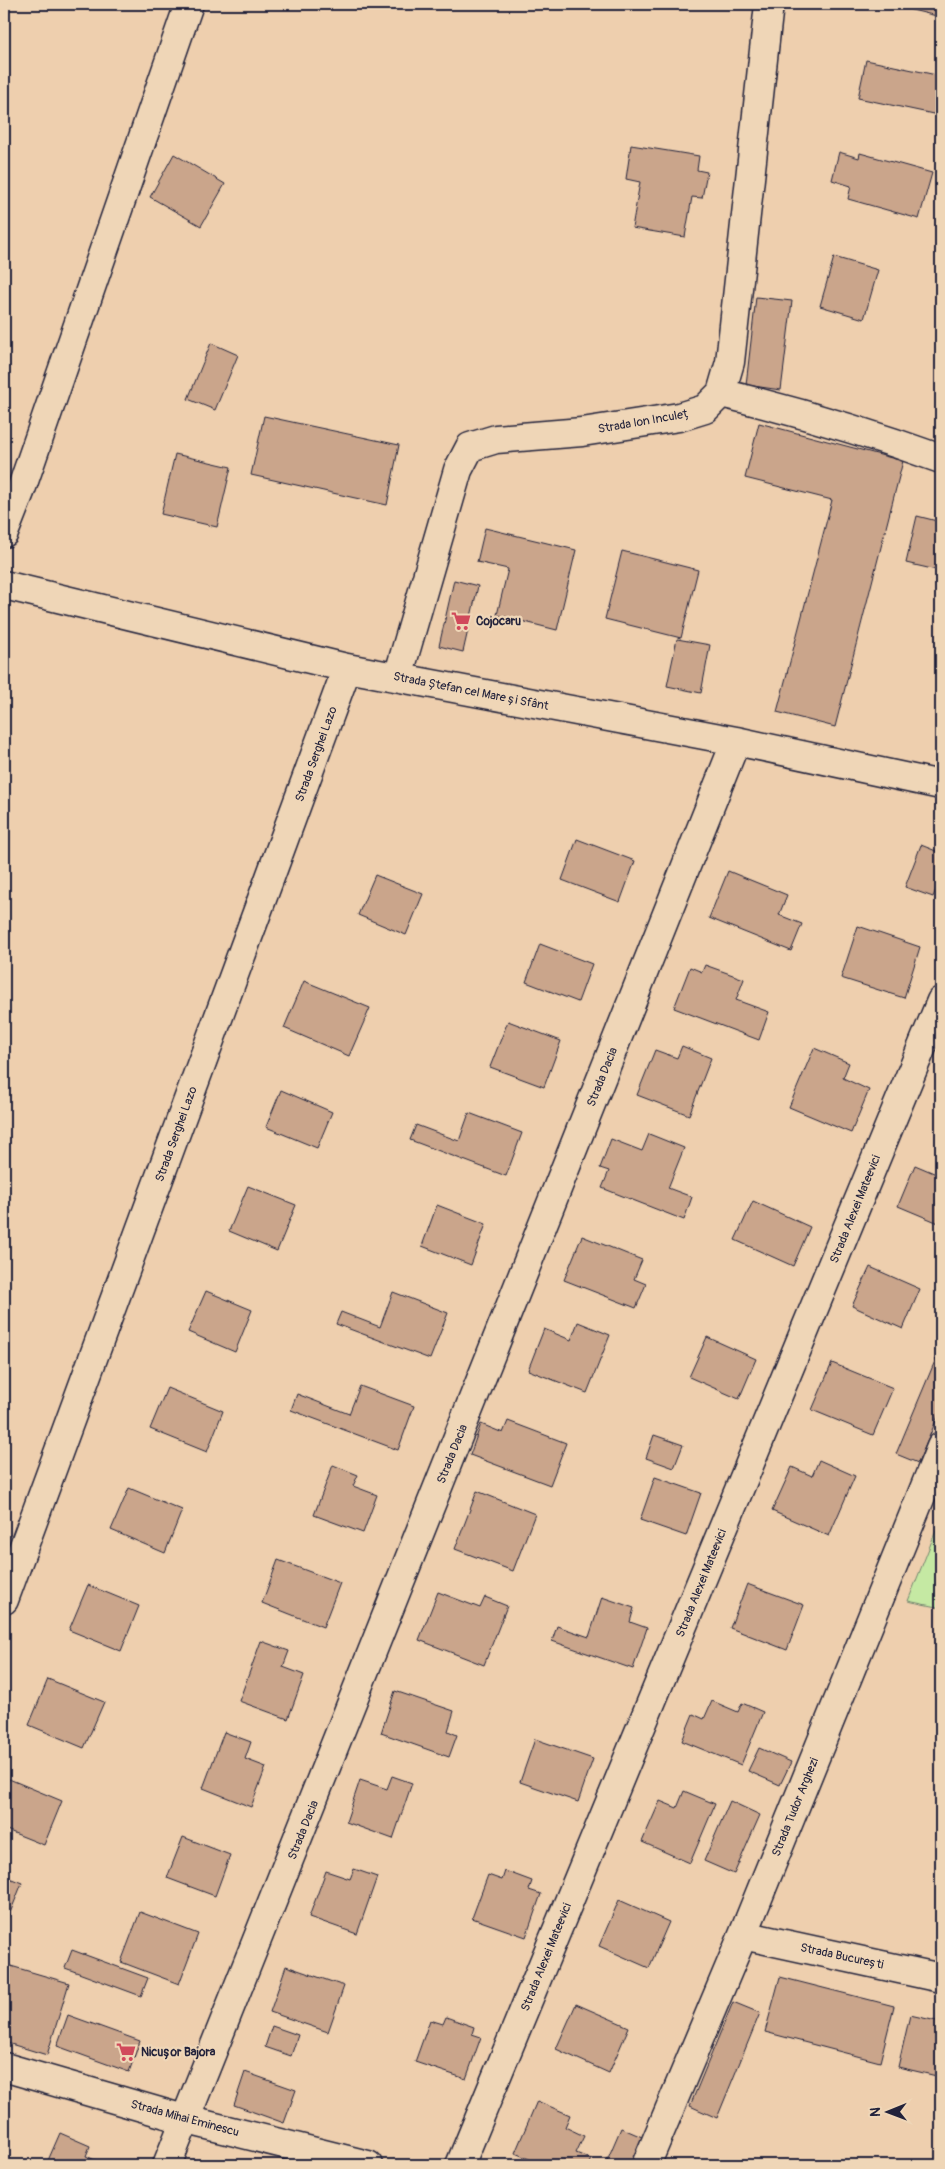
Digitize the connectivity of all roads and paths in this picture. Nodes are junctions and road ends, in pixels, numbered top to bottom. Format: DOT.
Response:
graph roads {
  1 [pos="189,4"];
  2 [pos="769,4"];
  3 [pos="721,393"];
  4 [pos="941,459"];
  5 [pos="4,533"];
  6 [pos="4,585"];
  7 [pos="348,668"];
  8 [pos="398,677"];
  9 [pos="736,741"];
  10 [pos="941,785"];
  11 [pos="941,1001"];
  12 [pos="941,1447"];
  13 [pos="4,1600"];
  14 [pos="743,1935"];
  15 [pos="941,1978"];
  16 [pos="4,2066"];
  17 [pos="187,2120"];
  18 [pos="167,2165"];
  19 [pos="368,2165"];
  20 [pos="460,2165"];
  21 [pos="646,2165"];
  1 -- 5 [label="street"];
  2 -- 3 [label="street"];
  3 -- 4 [label="street"];
  3 -- 8 [label="street, Strada Ion Inculeț"];
  6 -- 7 [label="street, Strada Ștefan cel Mare și Sfânt"];
  7 -- 8 [label="street, Strada Ștefan cel Mare și Sfânt"];
  7 -- 13 [label="street, Strada Serghei Lazo"];
  8 -- 9 [label="street, Strada Ștefan cel Mare și Sfânt"];
  9 -- 10 [label="street, Strada Ștefan cel Mare și Sfânt"];
  9 -- 17 [label="street, Strada Dacia"];
  11 -- 20 [label="street, Strada Alexei Mateevici"];
  12 -- 14 [label="street, Strada Tudor Arghezi"];
  14 -- 15 [label="street, Strada București"];
  14 -- 21 [label="street, Strada Tudor Arghezi"];
  16 -- 17 [label="street, Strada Mihai Eminescu"];
  17 -- 18 [label="street, Strada Dacia"];
  17 -- 19 [label="street, Strada Mihai Eminescu"];
}
